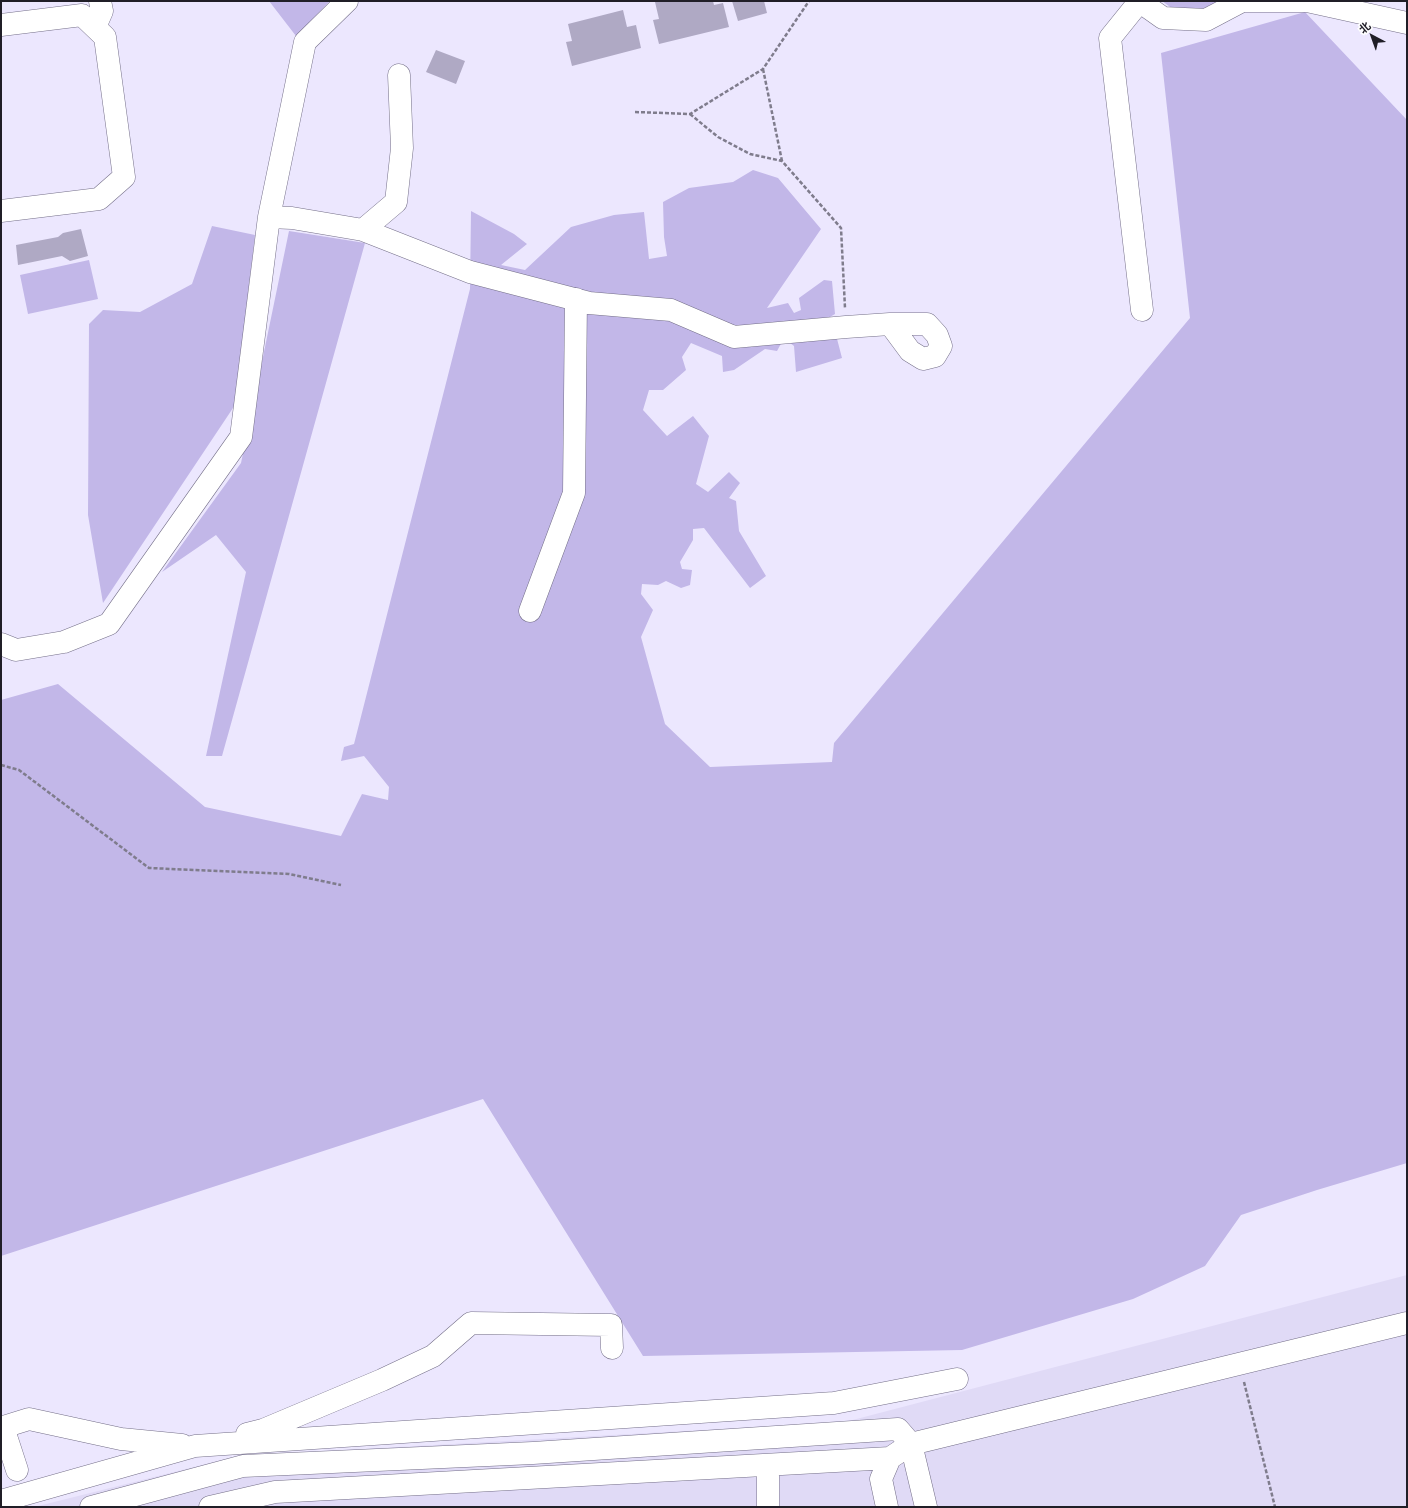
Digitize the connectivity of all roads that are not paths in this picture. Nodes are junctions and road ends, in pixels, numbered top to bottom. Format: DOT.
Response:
graph roads {
  1 [pos="100,1"];
  2 [pos="347,1"];
  3 [pos="1139,1"];
  4 [pos="1307,1"];
  5 [pos="1407,23"];
  6 [pos="1,25"];
  7 [pos="94,27"];
  8 [pos="399,75"];
  9 [pos="1,211"];
  10 [pos="270,217"];
  11 [pos="363,230"];
  12 [pos="576,299"];
  13 [pos="1142,310"];
  14 [pos="890,324"];
  15 [pos="530,611"];
  16 [pos="1,644"];
  17 [pos="1407,1323"];
  18 [pos="612,1348"];
  19 [pos="957,1379"];
  20 [pos="2,1428"];
  21 [pos="911,1444"];
  22 [pos="195,1446"];
  23 [pos="890,1458"];
  24 [pos="768,1465"];
  25 [pos="17,1470"];
  26 [pos="1,1501"];
  27 [pos="765,1506"];
  28 [pos="91,1507"];
  29 [pos="210,1507"];
  30 [pos="887,1507"];
  31 [pos="926,1507"];
  1 -- 7 [label="street"];
  2 -- 10 [label="street"];
  3 -- 4 [label="street"];
  3 -- 13 [label="street"];
  4 -- 5 [label="street"];
  6 -- 7 [label="street"];
  7 -- 9 [label="street"];
  8 -- 11 [label="street"];
  10 -- 11 [label="street"];
  10 -- 16 [label="street"];
  11 -- 12 [label="street"];
  12 -- 14 [label="street"];
  12 -- 15 [label="street"];
  17 -- 21 [label="street"];
  18 -- 22 [label="street"];
  19 -- 22 [label="street"];
  20 -- 22 [label="street"];
  20 -- 25 [label="street"];
  21 -- 23 [label="street"];
  21 -- 28 [label="street"];
  21 -- 31 [label="street"];
  22 -- 26 [label="street"];
  23 -- 24 [label="street"];
  23 -- 30 [label="street"];
  24 -- 27 [label="street"];
  24 -- 29 [label="street"];
}
